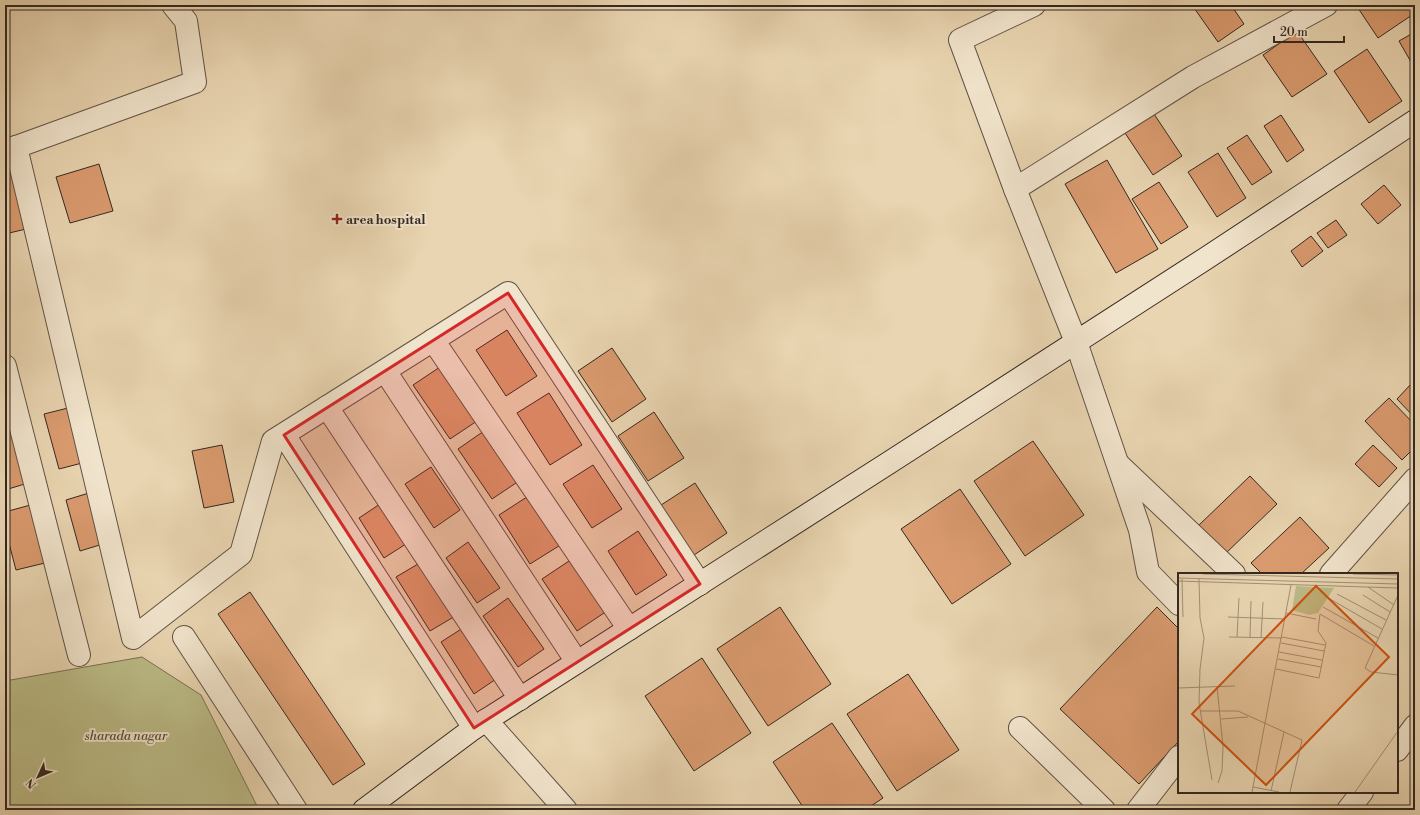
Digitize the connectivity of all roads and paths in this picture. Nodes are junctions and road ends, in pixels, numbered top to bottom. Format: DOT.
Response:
graph roads {
  1 [pos="173,5"];
  2 [pos="1034,5"];
  3 [pos="1326,5"];
  4 [pos="1415,121"];
  5 [pos="10,149"];
  6 [pos="1015,189"];
  7 [pos="433,340"];
  8 [pos="1076,342"];
  9 [pos="5,366"];
  10 [pos="385,371"];
  11 [pos="327,407"];
  12 [pos="284,435"];
  13 [pos="1117,463"];
  14 [pos="1415,479"];
  15 [pos="1233,573"];
  16 [pos="1332,573"];
  17 [pos="700,584"];
  18 [pos="1178,603"];
  19 [pos="629,629"];
  20 [pos="184,637"];
  21 [pos="79,655"];
  22 [pos="577,662"];
  23 [pos="520,699"];
  24 [pos="480,724"];
  25 [pos="1415,726"];
  26 [pos="1020,728"];
  27 [pos="1398,749"];
  28 [pos="1178,758"];
  29 [pos="296,810"];
  30 [pos="364,810"];
  31 [pos="566,810"];
  32 [pos="1104,810"];
  33 [pos="1138,810"];
  1 -- 5 [label="street"];
  2 -- 6 [label="street"];
  3 -- 6 [label="street"];
  4 -- 8 [label="street"];
  5 -- 12 [label="street"];
  6 -- 8 [label="street"];
  7 -- 10 [label="street"];
  7 -- 17 [label="street"];
  7 -- 19 [label="street"];
  8 -- 13 [label="street"];
  8 -- 17 [label="street"];
  9 -- 21 [label="street"];
  10 -- 11 [label="street"];
  10 -- 22 [label="street"];
  11 -- 12 [label="street"];
  11 -- 23 [label="street"];
  12 -- 24 [label="street"];
  13 -- 15 [label="street"];
  13 -- 18 [label="street"];
  14 -- 16 [label="street"];
  17 -- 19 [label="street"];
  19 -- 22 [label="street"];
  20 -- 29 [label="street"];
  22 -- 23 [label="street"];
  23 -- 24 [label="street"];
  24 -- 30 [label="street"];
  24 -- 31 [label="street"];
  25 -- 27 [label="street"];
  26 -- 32 [label="street"];
  28 -- 33 [label="street"];
}
